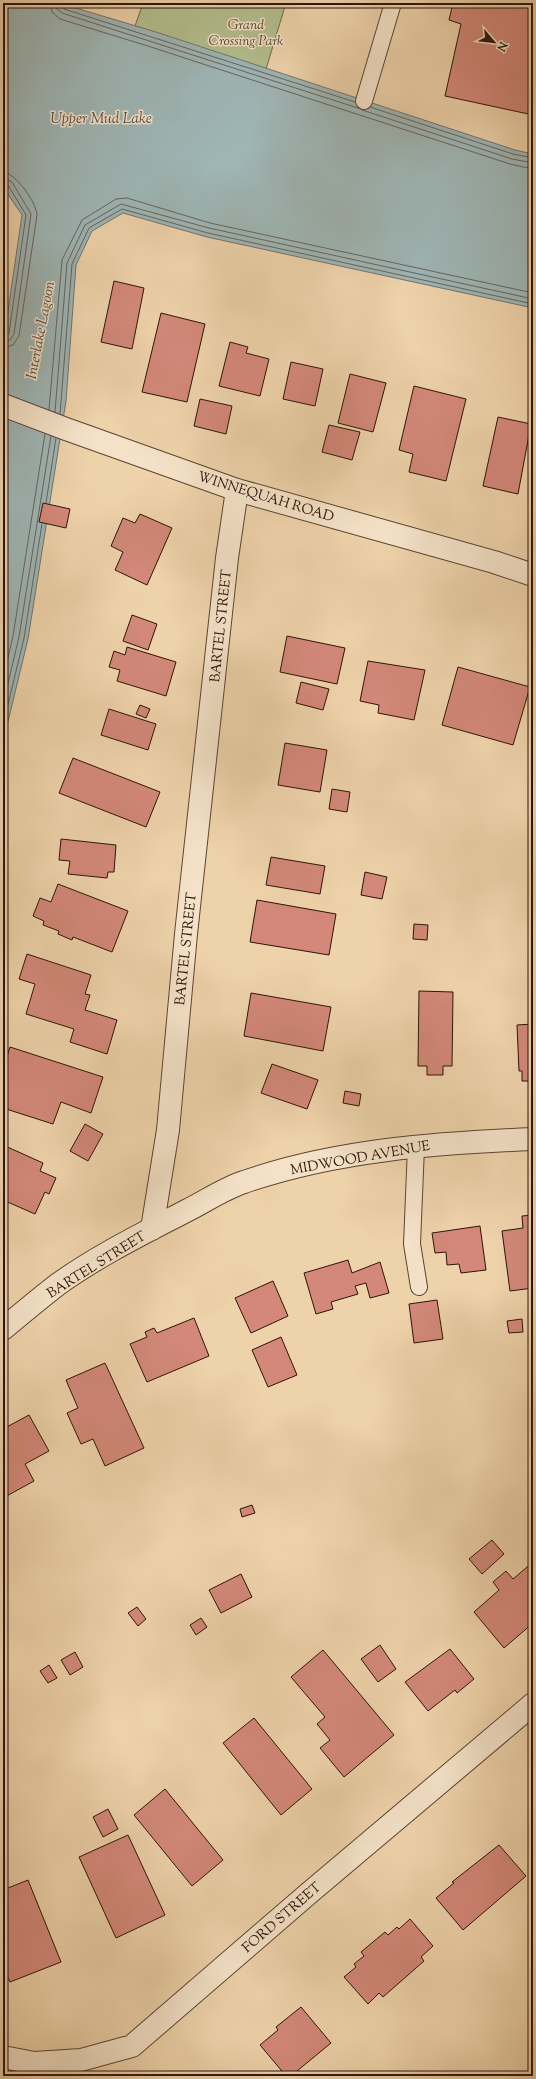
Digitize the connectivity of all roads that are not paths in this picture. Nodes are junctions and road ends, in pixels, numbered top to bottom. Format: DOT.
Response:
graph roads {
  1 [pos="393,3"];
  2 [pos="364,101"];
  3 [pos="3,405"];
  4 [pos="237,490"];
  5 [pos="533,575"];
  6 [pos="533,1139"];
  7 [pos="416,1147"];
  8 [pos="152,1229"];
  9 [pos="419,1287"];
  10 [pos="3,1329"];
  11 [pos="533,1704"];
  12 [pos="3,2057"];
  13 [pos="42,2069"];
  1 -- 2 [label="lane"];
  3 -- 4 [label="street, WINNEQUAH ROAD"];
  4 -- 5 [label="street, WINNEQUAH ROAD"];
  4 -- 8 [label="street, BARTEL STREET"];
  6 -- 7 [label="street, MIDWOOD AVENUE"];
  7 -- 8 [label="street, MIDWOOD AVENUE"];
  7 -- 9 [label="lane"];
  8 -- 10 [label="street, BARTEL STREET"];
  11 -- 13 [label="street, FORD STREET"];
  12 -- 13 [label="street, FORD STREET"];
}
